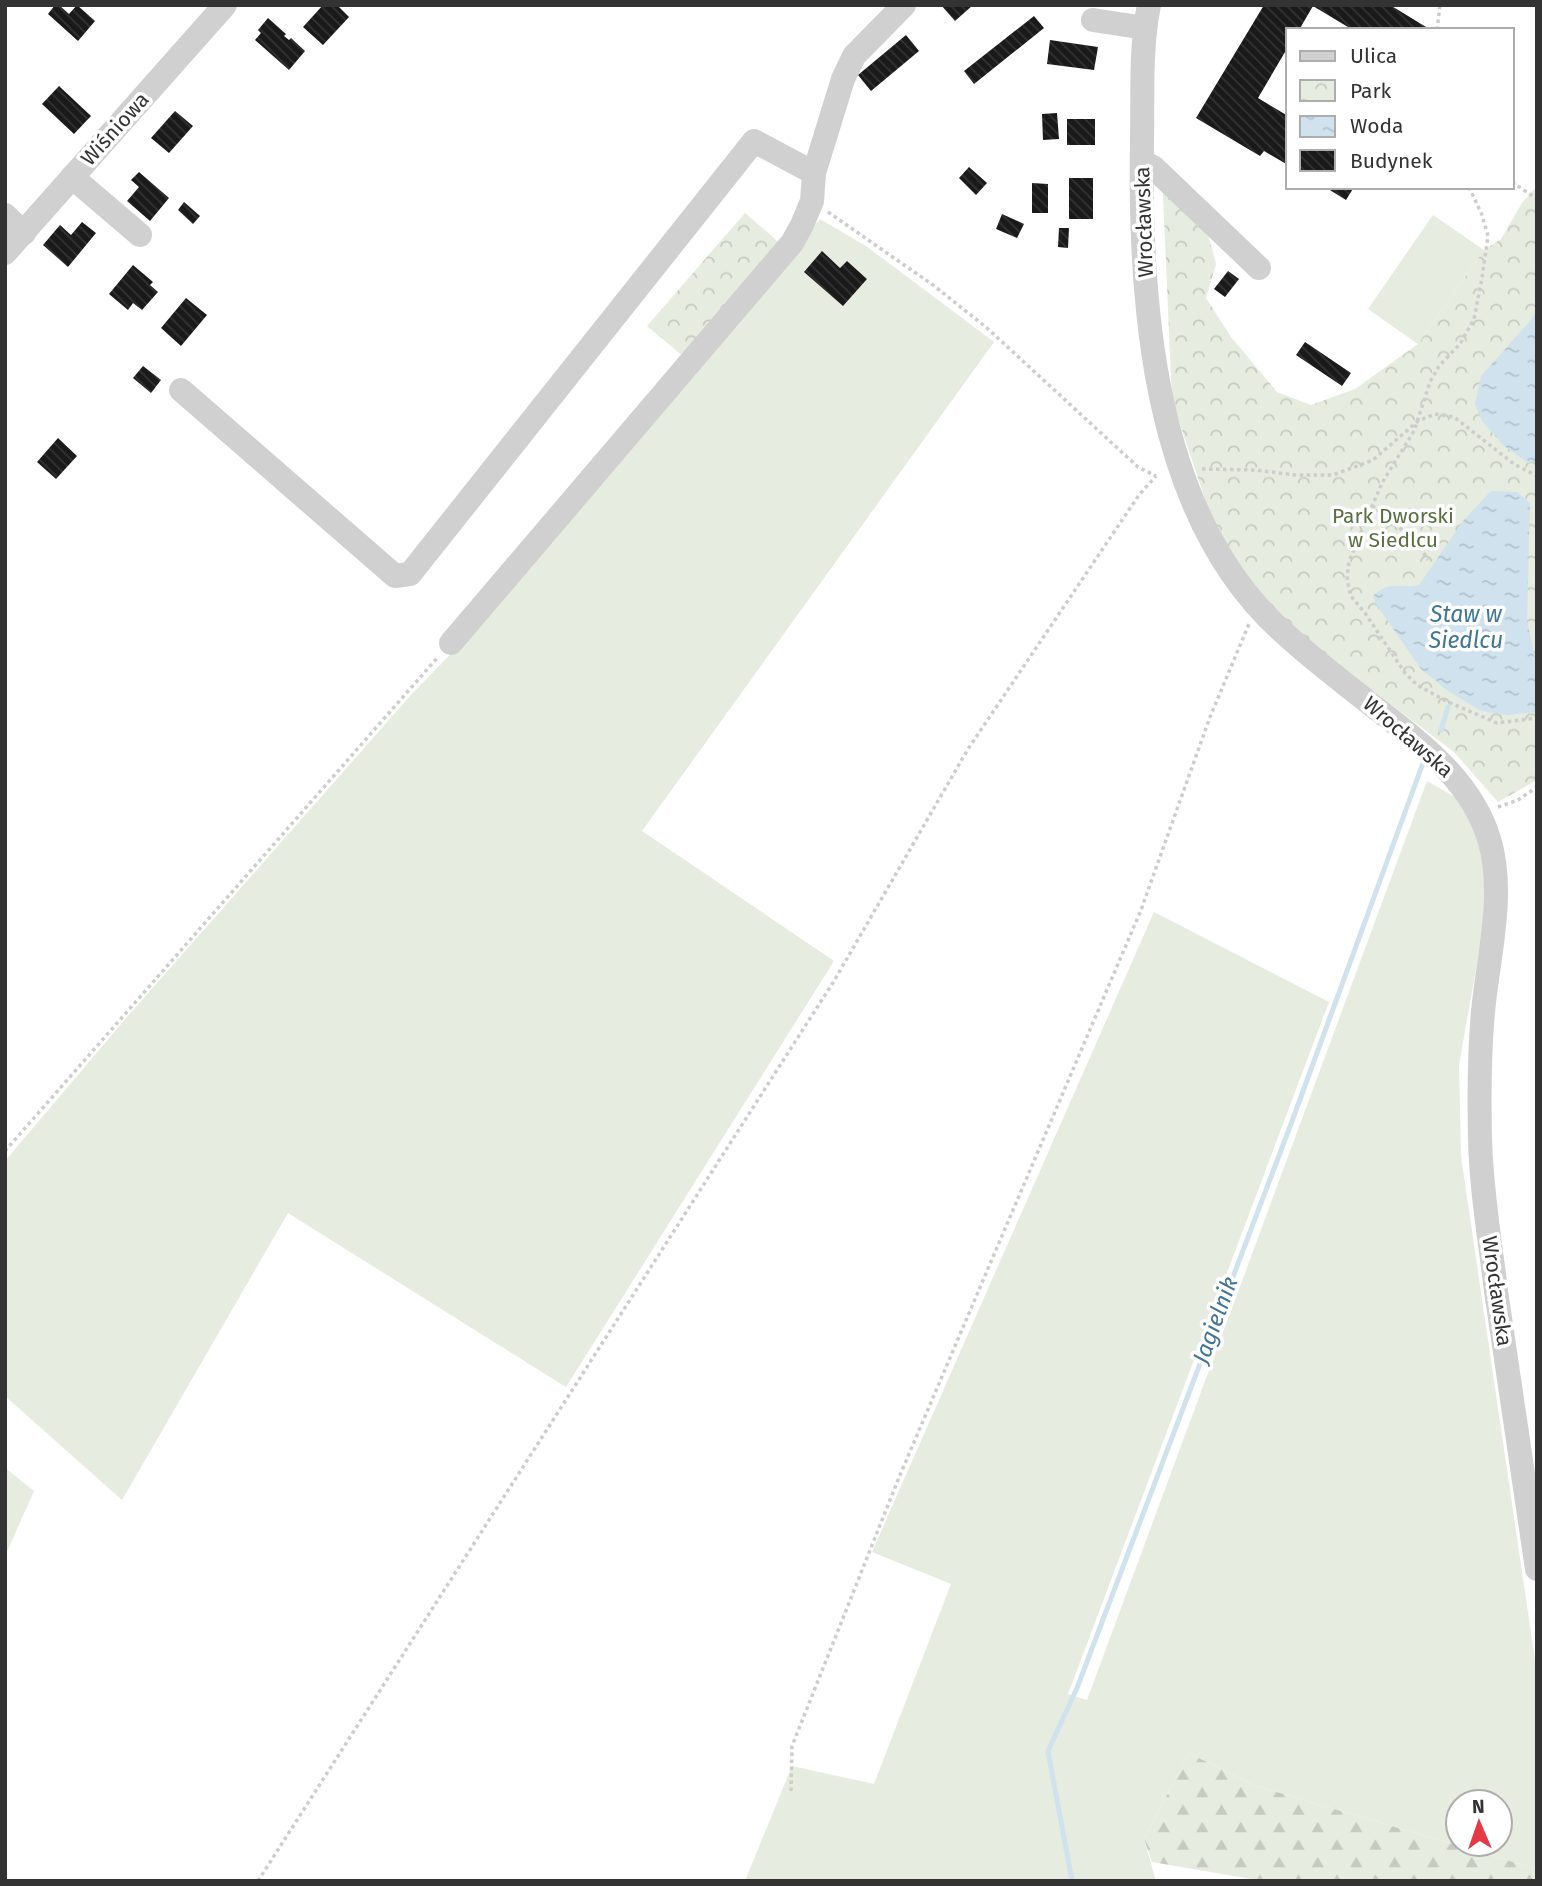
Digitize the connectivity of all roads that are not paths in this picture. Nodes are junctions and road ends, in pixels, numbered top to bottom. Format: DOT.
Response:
graph roads {
  1 [pos="225,5"];
  2 [pos="904,5"];
  3 [pos="1147,17"];
  4 [pos="1093,20"];
  5 [pos="1142,162"];
  6 [pos="814,173"];
  7 [pos="72,177"];
  8 [pos="5,215"];
  9 [pos="24,233"];
  10 [pos="140,235"];
  11 [pos="5,253"];
  12 [pos="1259,268"];
  13 [pos="181,390"];
  14 [pos="451,643"];
  15 [pos="1537,1569"];
  1 -- 7 [label="street, Wiśniowa"];
  2 -- 6 [label="street"];
  3 -- 4 [label="street"];
  3 -- 5 [label="street, Wrocławska"];
  5 -- 12 [label="street"];
  5 -- 15 [label="street, Wrocławska"];
  6 -- 13 [label="street"];
  6 -- 14 [label="street"];
  7 -- 9 [label="street, Wiśniowa"];
  7 -- 10 [label="street"];
  8 -- 9 [label="street"];
  9 -- 11 [label="street, Wiśniowa"];
}
